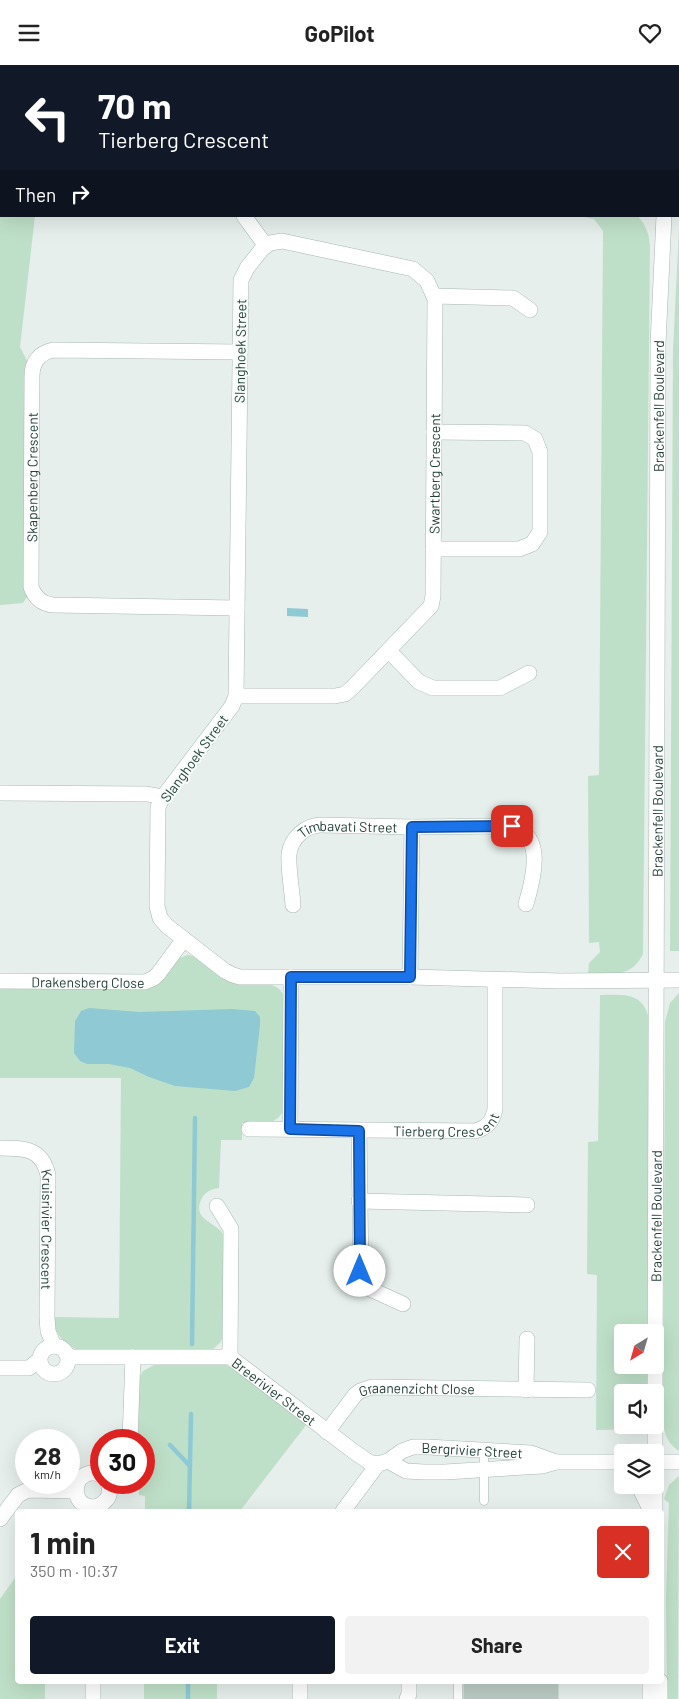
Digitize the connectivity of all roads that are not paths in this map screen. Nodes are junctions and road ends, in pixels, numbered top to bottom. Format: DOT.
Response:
graph roads {
  1 [pos="245,217"];
  2 [pos="664,217"];
  3 [pos="266,246"];
  4 [pos="434,296"];
  5 [pos="530,310"];
  6 [pos="240,352"];
  7 [pos="434,432"];
  8 [pos="433,549"];
  9 [pos="237,608"];
  10 [pos="389,651"];
  11 [pos="529,673"];
  12 [pos="236,696"];
  13 [pos="0,793"];
  14 [pos="162,797"];
  15 [pos="412,827"];
  16 [pos="526,904"];
  17 [pos="293,905"];
  18 [pos="184,939"];
  19 [pos="291,977"];
  20 [pos="410,977"];
  21 [pos="495,980"];
  22 [pos="657,980"];
  23 [pos="679,980"];
  24 [pos="0,981"];
  25 [pos="249,1129"];
  26 [pos="290,1129"];
  27 [pos="359,1131"];
  28 [pos="0,1148"];
  29 [pos="359,1201"];
  30 [pos="527,1205"];
  31 [pos="217,1206"];
  32 [pos="403,1304"];
  33 [pos="527,1339"];
  34 [pos="54,1346"];
  35 [pos="68,1357"];
  36 [pos="133,1357"];
  37 [pos="230,1357"];
  38 [pos="39,1360"];
  39 [pos="0,1368"];
  40 [pos="655,1384"];
  41 [pos="526,1389"];
  42 [pos="588,1390"];
  43 [pos="130,1429"];
  44 [pos="327,1432"];
  45 [pos="484,1449"];
  46 [pos="383,1462"];
  47 [pos="556,1462"];
  48 [pos="664,1462"];
  49 [pos="679,1463"];
  50 [pos="614,1464"];
  51 [pos="484,1469"];
  52 [pos="20,1494"];
  53 [pos="77,1494"];
  54 [pos="110,1494"];
  55 [pos="643,1494"];
  56 [pos="654,1494"];
  57 [pos="484,1501"];
  58 [pos="94,1509"];
  59 [pos="345,1509"];
  60 [pos="652,1509"];
  61 [pos="653,1509"];
  62 [pos="0,1519"];
  63 [pos="94,1684"];
  64 [pos="300,1684"];
  65 [pos="409,1684"];
  66 [pos="458,1684"];
  67 [pos="650,1684"];
  68 [pos="660,1684"];
  69 [pos="93,1699"];
  70 [pos="300,1699"];
  71 [pos="407,1699"];
  72 [pos="458,1699"];
  73 [pos="650,1699"];
  74 [pos="660,1699"];
  1 -- 3 [label="street"];
  2 -- 22 [label="street, Brackenfell Boulevard"];
  3 -- 4 [label="street"];
  3 -- 6 [label="street, Slanghoek Street"];
  4 -- 5 [label="street"];
  4 -- 7 [label="street, Swartberg Crescent"];
  6 -- 9 [label="street, Slanghoek Street"];
  6 -- 9 [label="street, Skapenberg Crescent"];
  7 -- 8 [label="street, Swartberg Crescent"];
  7 -- 8 [label="street"];
  8 -- 10 [label="street, Swartberg Crescent"];
  9 -- 12 [label="street, Slanghoek Street"];
  10 -- 11 [label="street"];
  10 -- 12 [label="street, Swartberg Crescent"];
  12 -- 14 [label="street, Slanghoek Street"];
  13 -- 14 [label="street"];
  14 -- 18 [label="street, Slanghoek Street"];
  15 -- 16 [label="street, Timbavati Street"];
  15 -- 17 [label="street, Timbavati Street"];
  15 -- 20 [label="street, Timbavati Street"];
  18 -- 19 [label="street, Slanghoek Street"];
  18 -- 24 [label="street, Drakensberg Close"];
  19 -- 20 [label="street, Slanghoek Street"];
  19 -- 26 [label="street"];
  20 -- 21 [label="street, Slanghoek Street"];
  21 -- 22 [label="street, Slanghoek Street"];
  21 -- 27 [label="street, Tierberg Crescent"];
  22 -- 23 [label="street, Slanghoek Street"];
  22 -- 40 [label="street, Brackenfell Boulevard"];
  25 -- 26 [label="street, Tierberg Crescent"];
  26 -- 27 [label="street, Tierberg Crescent"];
  27 -- 29 [label="street"];
  28 -- 34 [label="street, Kruisrivier Crescent"];
  29 -- 30 [label="street"];
  29 -- 32 [label="street"];
  31 -- 37 [label="street"];
  33 -- 41 [label="street"];
  34 -- 35 [label="street"];
  34 -- 38 [label="street"];
  35 -- 36 [label="street, Breerivier Street"];
  35 -- 38 [label="street"];
  36 -- 37 [label="street, Breerivier Street"];
  36 -- 43 [label="street"];
  37 -- 44 [label="street, Breerivier Street"];
  38 -- 39 [label="street"];
  41 -- 42 [label="street, Graanenzicht Close"];
  41 -- 44 [label="street, Graanenzicht Close"];
  44 -- 46 [label="street, Breerivier Street"];
  45 -- 46 [label="street, Bergrivier Street"];
  45 -- 47 [label="street, Bergrivier Street"];
  45 -- 51 [label="lane"];
  46 -- 51 [label="street, Bergrivier Street"];
  46 -- 59 [label="street"];
  47 -- 50 [label="street, Bergrivier Street"];
  47 -- 51 [label="street, Bergrivier Street"];
  48 -- 49 [label="street"];
  51 -- 57 [label="lane"];
  52 -- 62 [label="street"];
  53 -- 58 [label="street"];
  54 -- 58 [label="street"];
  55 -- 60 [label="street"];
  56 -- 61 [label="street"];
  63 -- 69 [label="street"];
  64 -- 70 [label="street"];
  65 -- 71 [label="street"];
  66 -- 72 [label="lane"];
  67 -- 73 [label="street"];
  68 -- 74 [label="street"];
}
